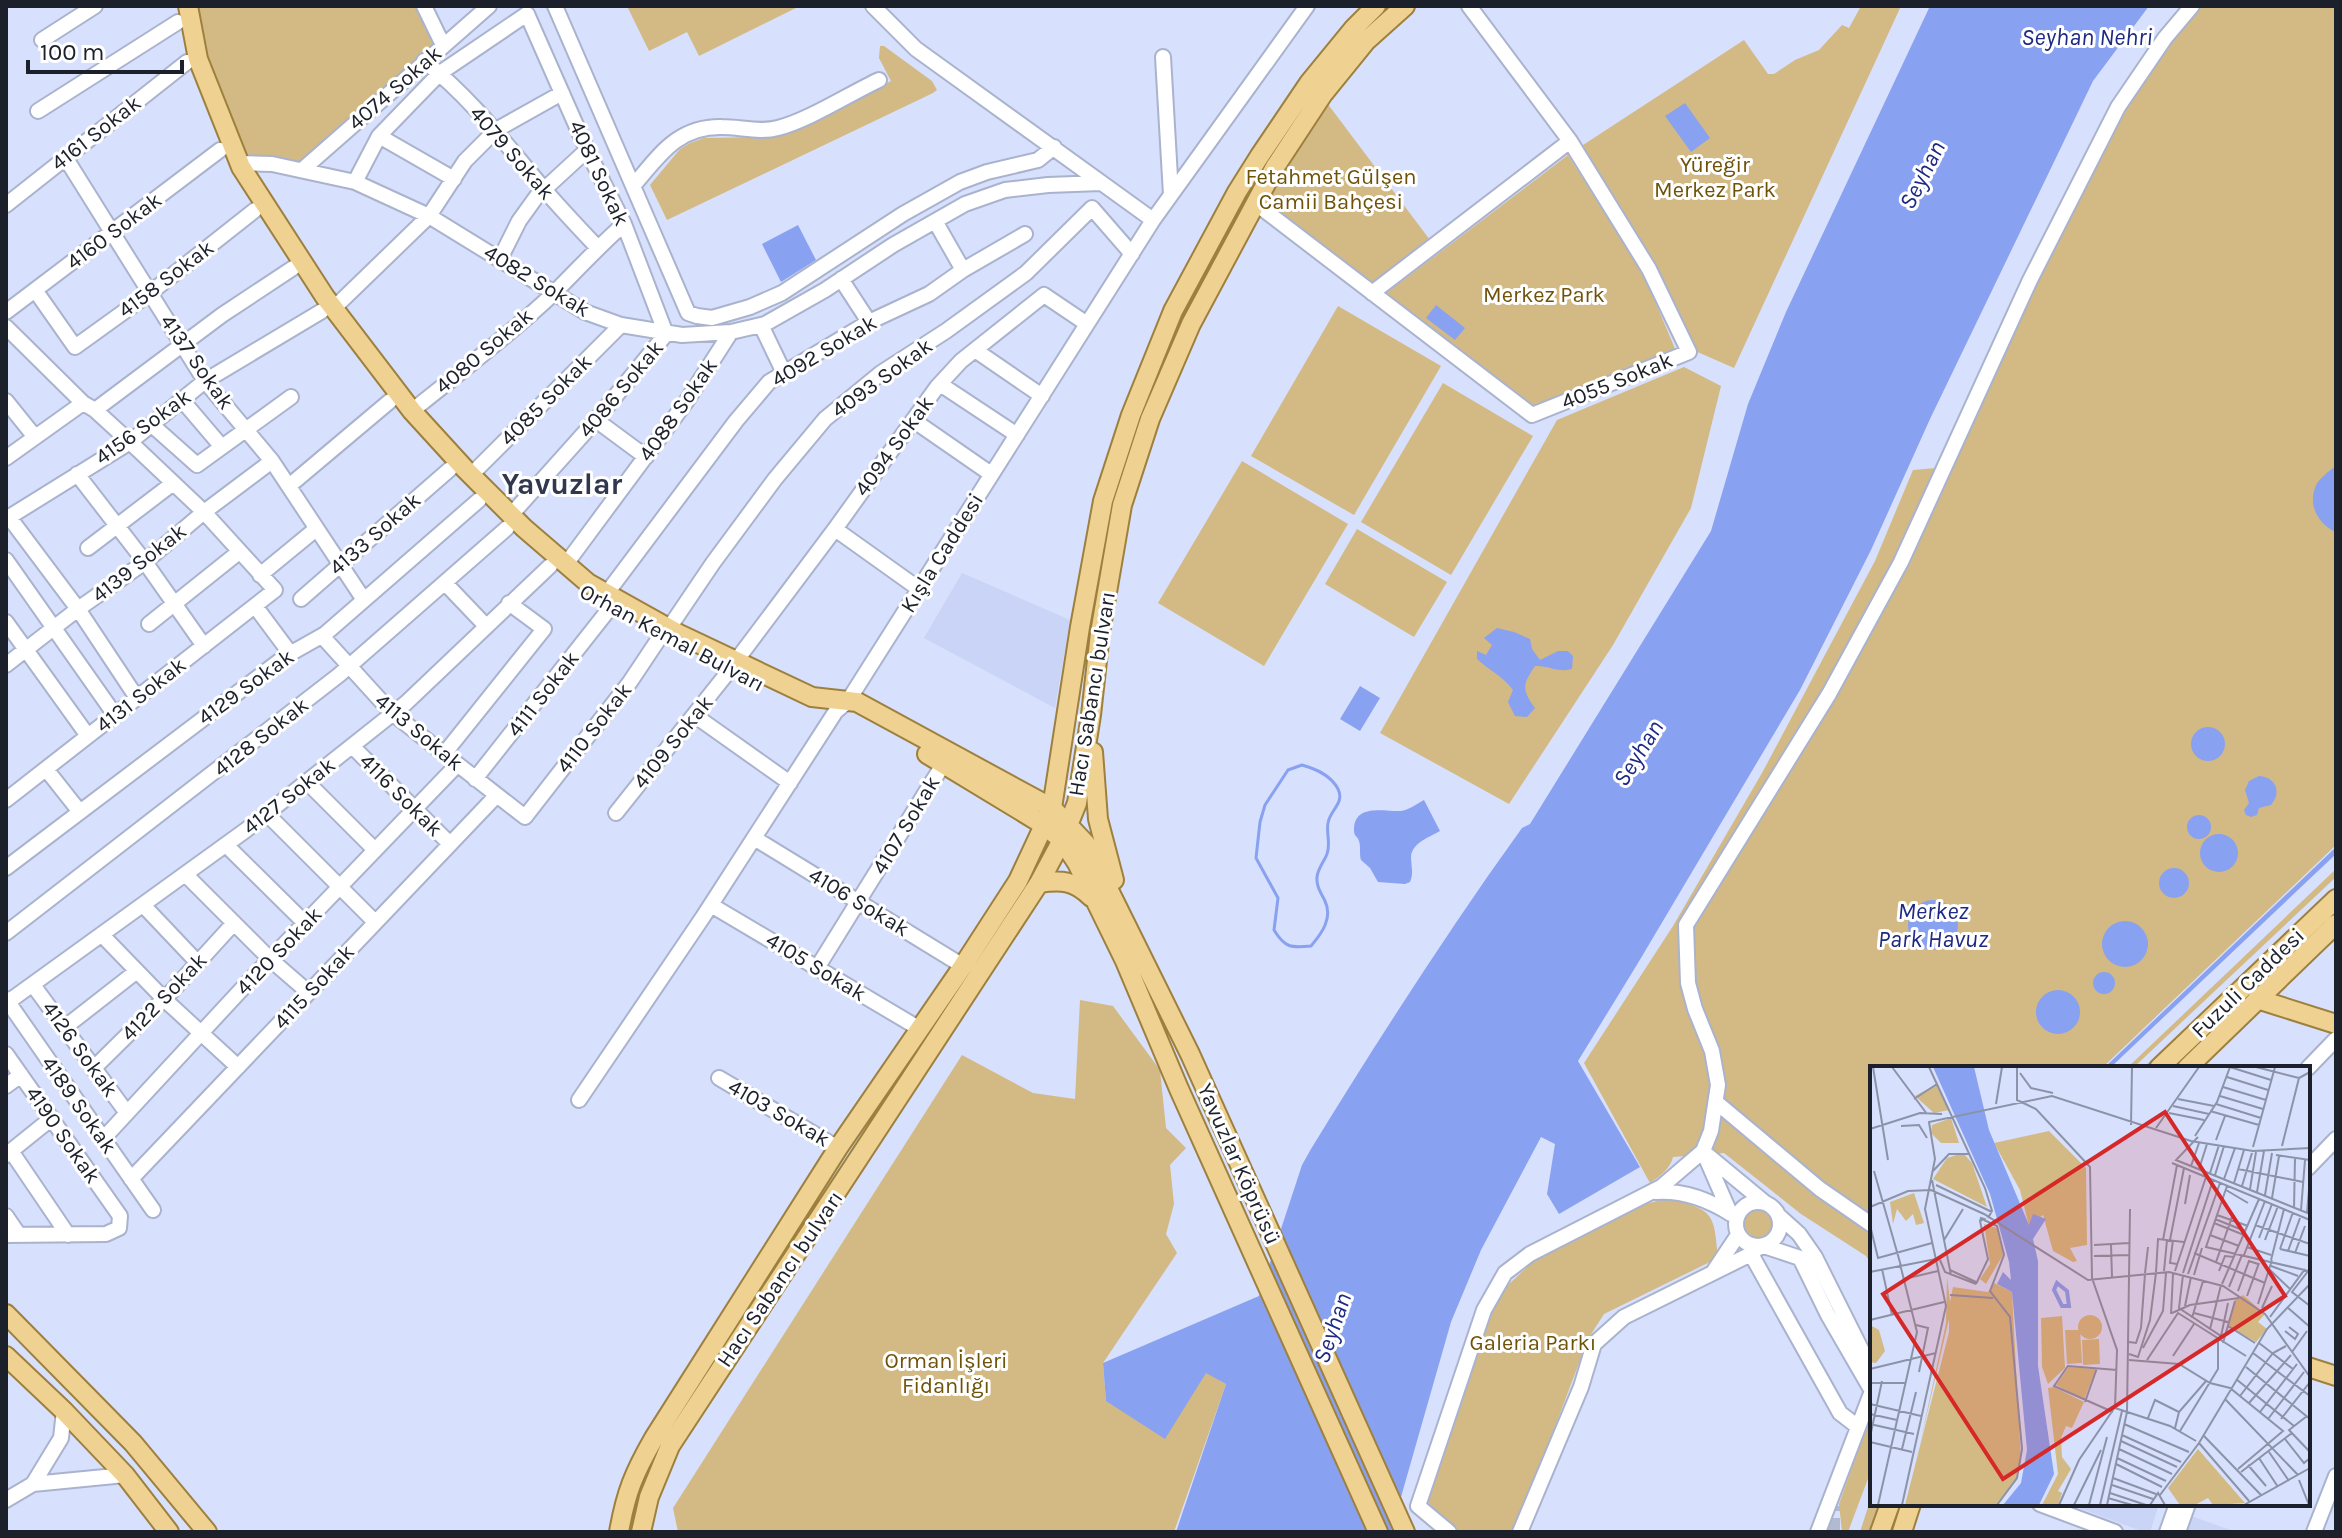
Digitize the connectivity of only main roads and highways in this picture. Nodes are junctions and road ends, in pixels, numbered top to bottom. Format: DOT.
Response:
graph roads {
  1 [pos="1376,6"];
  2 [pos="1405,6"];
  3 [pos="181,11"];
  4 [pos="328,310"];
  5 [pos="509,522"];
  6 [pos="842,706"];
  7 [pos="1091,715"];
  8 [pos="1062,755"];
  9 [pos="1015,788"];
  10 [pos="1048,817"];
  11 [pos="1066,832"];
  12 [pos="1039,883"];
  13 [pos="2336,899"];
  14 [pos="1098,904"];
  15 [pos="2336,924"];
  16 [pos="1133,940"];
  17 [pos="2257,999"];
  18 [pos="2336,1024"];
  19 [pos="2161,1066"];
  20 [pos="2189,1066"];
  21 [pos="6,1314"];
  22 [pos="6,1356"];
  23 [pos="2310,1368"];
  24 [pos="2336,1376"];
  25 [pos="1910,1506"];
  26 [pos="169,1532"];
  27 [pos="207,1532"];
  28 [pos="619,1532"];
  29 [pos="641,1532"];
  30 [pos="1378,1532"];
  31 [pos="1405,1532"];
  32 [pos="1902,1532"];
  1 -- 8 [label="main road, Hacı Sabancı bulvarı"];
  2 -- 7 [label="main road, Hacı Sabancı bulvarı"];
  3 -- 4 [label="main road, Orhan Kemal Bulvarı"];
  3 -- 4 [label="main road, Orhan Kemal Bulvarı"];
  4 -- 5 [label="main road, Orhan Kemal Bulvarı"];
  4 -- 5 [label="main road, Orhan Kemal Bulvarı"];
  5 -- 6 [label="main road, Orhan Kemal Bulvarı"];
  6 -- 9 [label="main road, Orhan Kemal Bulvarı"];
  6 -- 10 [label="main road, Orhan Kemal Bulvarı"];
  7 -- 11 [label="main road, Hacı Sabancı bulvarı"];
  7 -- 16 [label="main road"];
  8 -- 9 [label="main road"];
  8 -- 10 [label="main road, Hacı Sabancı bulvarı"];
  9 -- 10 [label="main road, Orhan Kemal Bulvarı"];
  10 -- 11 [label="main road, Orhan Kemal Bulvarı"];
  10 -- 28 [label="main road, Hacı Sabancı bulvarı"];
  11 -- 12 [label="main road, Hacı Sabancı bulvarı"];
  11 -- 14 [label="main road, Yavuzlar Köprüsü"];
  11 -- 16 [label="main road, Yavuzlar Köprüsü"];
  12 -- 14 [label="main road"];
  12 -- 29 [label="main road, Hacı Sabancı bulvarı"];
  13 -- 19 [label="main road, Fuzuli Caddesi"];
  14 -- 30 [label="main road, Yavuzlar Köprüsü"];
  15 -- 17 [label="main road, Fuzuli Caddesi"];
  16 -- 31 [label="main road, Yavuzlar Köprüsü"];
  17 -- 18 [label="main road"];
  17 -- 20 [label="main road, Fuzuli Caddesi"];
  21 -- 27 [label="main road"];
  22 -- 26 [label="main road"];
  23 -- 24 [label="main road"];
  25 -- 32 [label="main road"];
}
